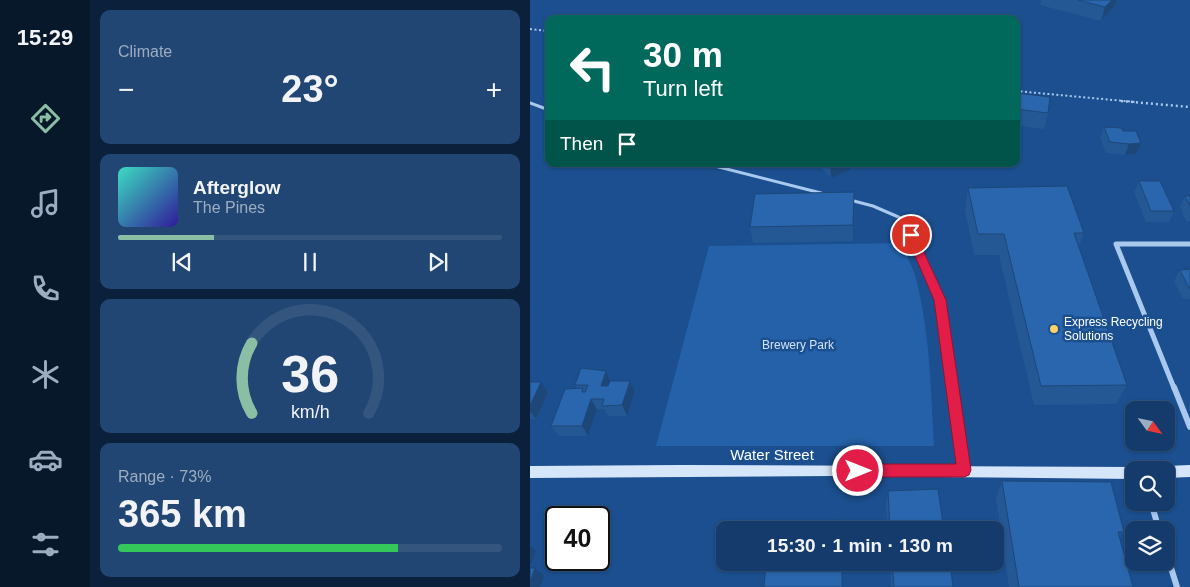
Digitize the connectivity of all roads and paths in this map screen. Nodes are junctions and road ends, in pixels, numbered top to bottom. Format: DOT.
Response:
graph roads {
  1 [pos="530,28"];
  2 [pos="545,30"];
  3 [pos="1020,91"];
  4 [pos="530,103"];
  5 [pos="1190,106"];
  6 [pos="545,109"];
  7 [pos="719,167"];
  8 [pos="825,194"];
  9 [pos="844,199"];
  10 [pos="1190,244"];
  11 [pos="1190,427"];
  12 [pos="964,470"];
  13 [pos="1190,471"];
  14 [pos="530,472"];
  15 [pos="1175,472"];
  16 [pos="1125,473"];
  17 [pos="1172,571"];
  18 [pos="1177,587"];
  1 -- 2 [label="path"];
  3 -- 5 [label="path"];
  4 -- 6 [label="lane"];
  7 -- 8 [label="lane"];
  9 -- 12 [label="lane"];
  10 -- 11 [label="street"];
  12 -- 14 [label="street, Water Street"];
  12 -- 16 [label="street, Water Street"];
  13 -- 15 [label="street"];
  17 -- 18 [label="street"];
}
